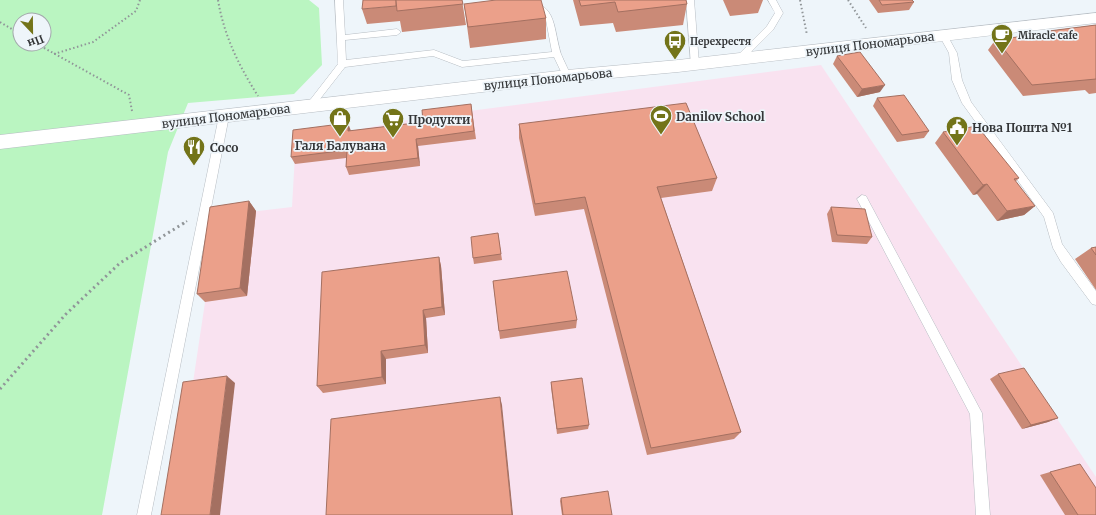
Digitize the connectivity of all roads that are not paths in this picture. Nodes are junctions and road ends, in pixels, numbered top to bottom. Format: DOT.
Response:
graph roads {
  1 [pos="338,0"];
  2 [pos="520,0"];
  3 [pos="690,0"];
  4 [pos="772,0"];
  5 [pos="1096,18"];
  6 [pos="397,32"];
  7 [pos="942,35"];
  8 [pos="340,38"];
  9 [pos="557,54"];
  10 [pos="739,59"];
  11 [pos="342,64"];
  12 [pos="695,64"];
  13 [pos="567,76"];
  14 [pos="310,106"];
  15 [pos="224,116"];
  16 [pos="0,142"];
  17 [pos="862,199"];
  18 [pos="1096,300"];
  19 [pos="144,515"];
  20 [pos="984,515"];
  1 -- 8 [label="lane"];
  2 -- 9 [label="lane"];
  3 -- 12 [label="lane"];
  4 -- 10 [label="lane"];
  5 -- 7 [label="street, вулиця Пономарьова"];
  6 -- 8 [label="lane"];
  7 -- 10 [label="street, вулиця Пономарьова"];
  7 -- 18 [label="lane"];
  8 -- 11 [label="lane"];
  9 -- 11 [label="lane"];
  9 -- 13 [label="lane"];
  10 -- 12 [label="street, вулиця Пономарьова"];
  11 -- 14 [label="lane"];
  12 -- 13 [label="street, вулиця Пономарьова"];
  13 -- 14 [label="street, вулиця Пономарьова"];
  14 -- 15 [label="street, вулиця Пономарьова"];
  15 -- 16 [label="street, вулиця Пономарьова"];
  15 -- 19 [label="lane"];
  17 -- 20 [label="lane"];
}
